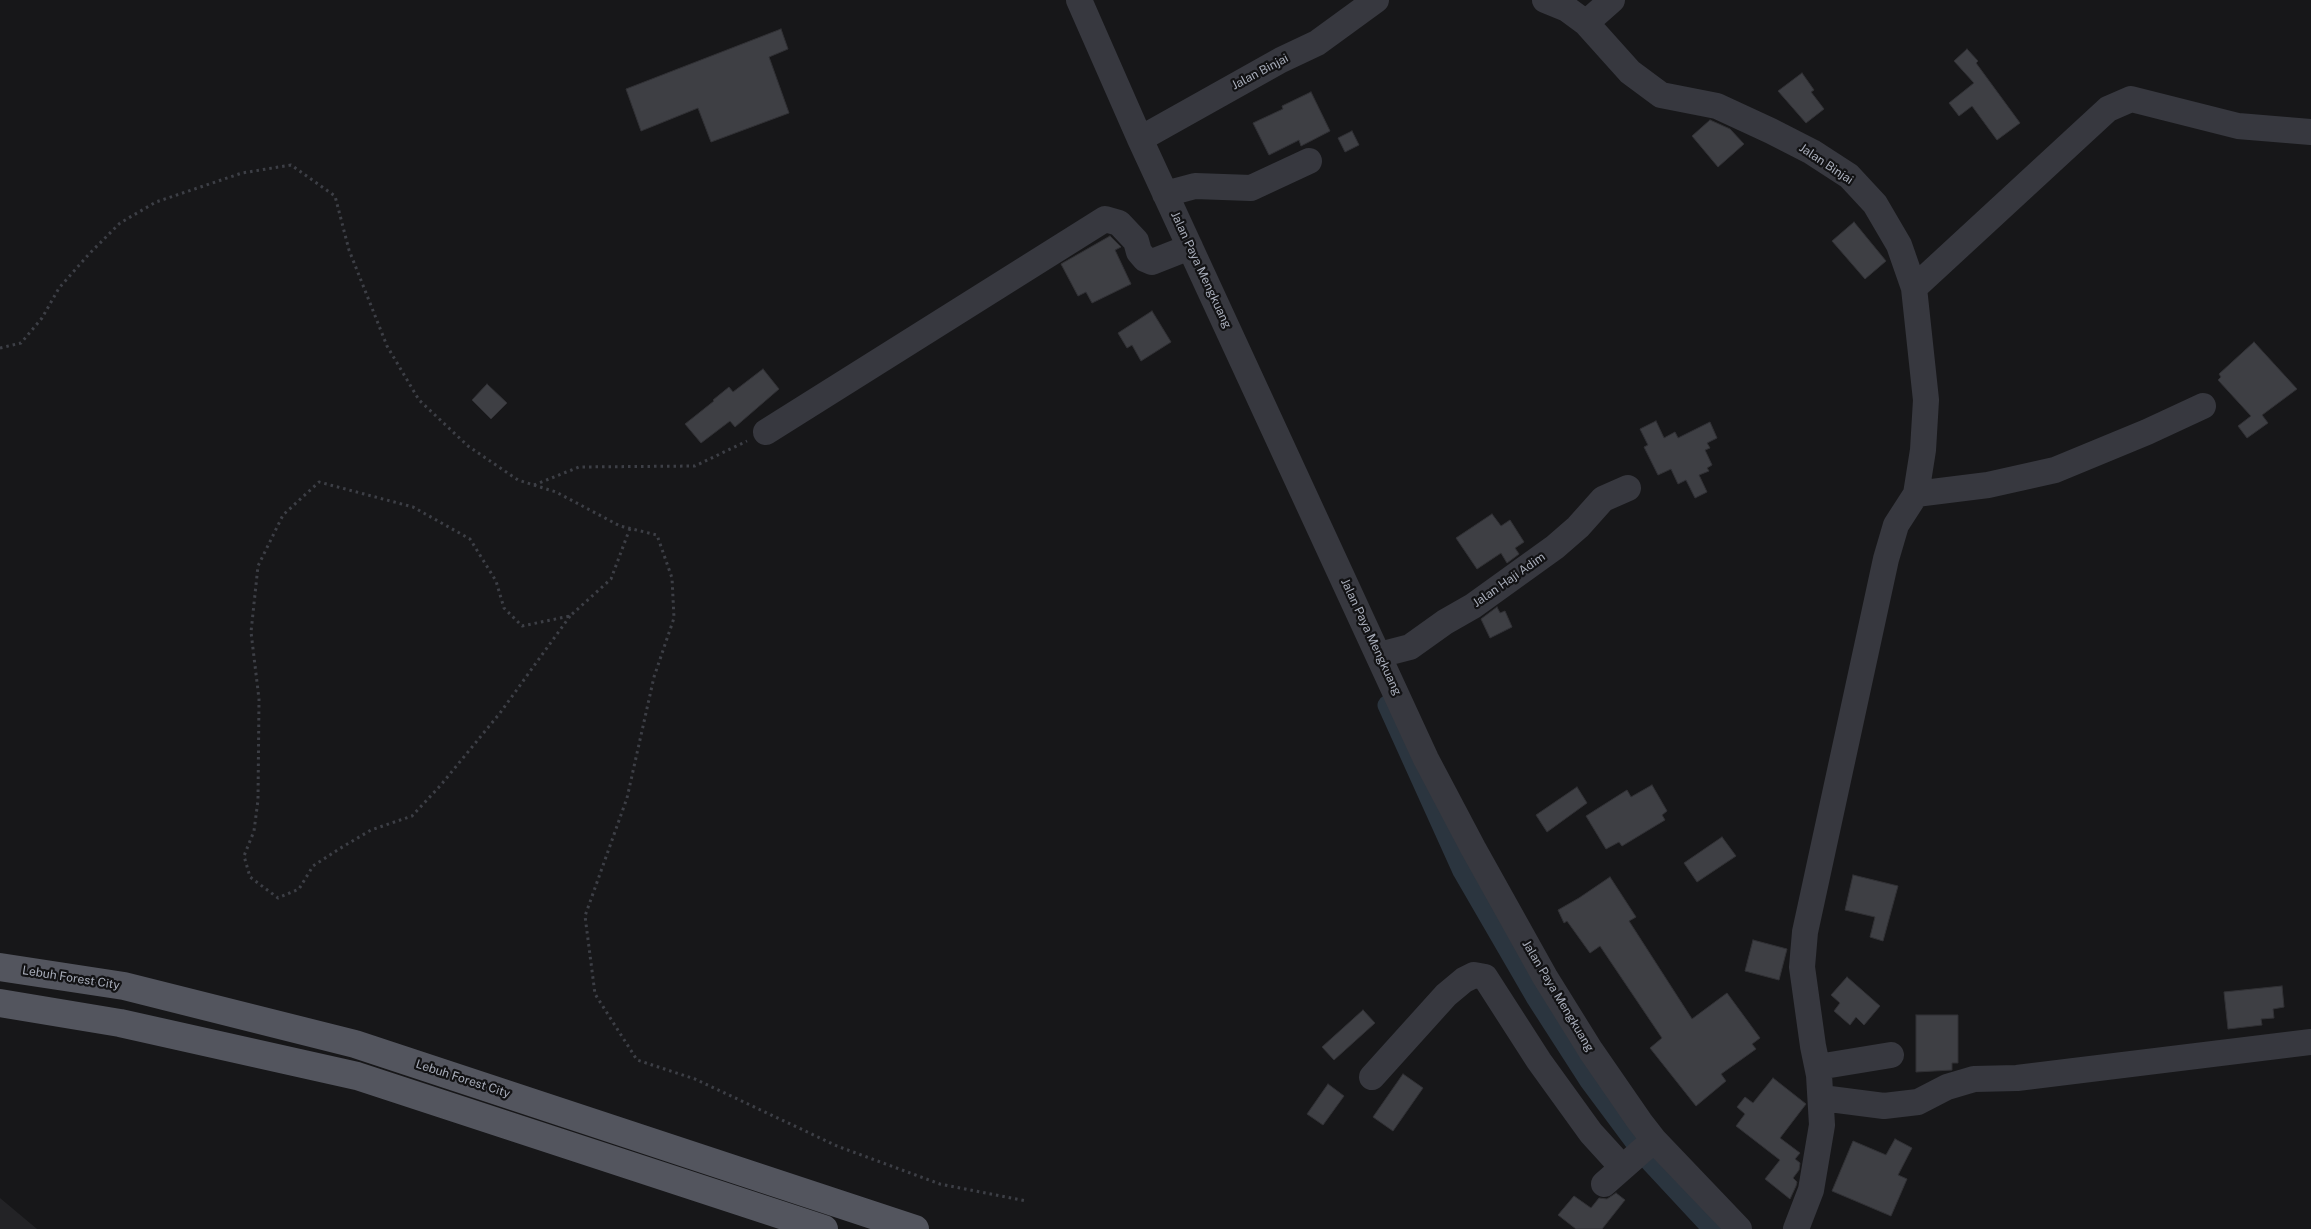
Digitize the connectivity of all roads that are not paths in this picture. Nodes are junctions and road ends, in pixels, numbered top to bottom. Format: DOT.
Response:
graph roads {
  1 [pos="1079,0"];
  2 [pos="1376,0"];
  3 [pos="1544,0"];
  4 [pos="1612,0"];
  5 [pos="1586,23"];
  6 [pos="2311,132"];
  7 [pos="1140,139"];
  8 [pos="1308,162"];
  9 [pos="1165,194"];
  10 [pos="1190,247"];
  11 [pos="1914,288"];
  12 [pos="2203,406"];
  13 [pos="766,432"];
  14 [pos="1628,488"];
  15 [pos="1916,494"];
  16 [pos="1379,656"];
  17 [pos="0,967"];
  18 [pos="0,1003"];
  19 [pos="2311,1042"];
  20 [pos="1891,1055"];
  21 [pos="1818,1067"];
  22 [pos="1372,1077"];
  23 [pos="1822,1098"];
  24 [pos="1654,1140"];
  25 [pos="824,1229"];
  26 [pos="915,1229"];
  27 [pos="1739,1229"];
  28 [pos="1796,1229"];
  1 -- 7 [label="street, Jalan Paya Mengkuang"];
  2 -- 7 [label="street, Jalan Binjai"];
  3 -- 5 [label="street, Jalan Binjai"];
  4 -- 5 [label="street"];
  5 -- 11 [label="street, Jalan Binjai"];
  6 -- 11 [label="street"];
  7 -- 9 [label="street, Jalan Paya Mengkuang"];
  8 -- 9 [label="street"];
  9 -- 10 [label="street, Jalan Paya Mengkuang"];
  10 -- 13 [label="street"];
  10 -- 16 [label="street, Jalan Paya Mengkuang"];
  11 -- 15 [label="street, Jalan Binjai"];
  12 -- 15 [label="street"];
  14 -- 16 [label="street, Jalan Haji Adim"];
  15 -- 21 [label="street"];
  16 -- 24 [label="street, Jalan Paya Mengkuang"];
  17 -- 26 [label="main road, Lebuh Forest City"];
  18 -- 25 [label="main road"];
  19 -- 23 [label="street"];
  20 -- 21 [label="street"];
  21 -- 23 [label="street"];
  22 -- 24 [label="street"];
  23 -- 28 [label="street"];
  24 -- 27 [label="street, Jalan Paya Mengkuang"];
}
